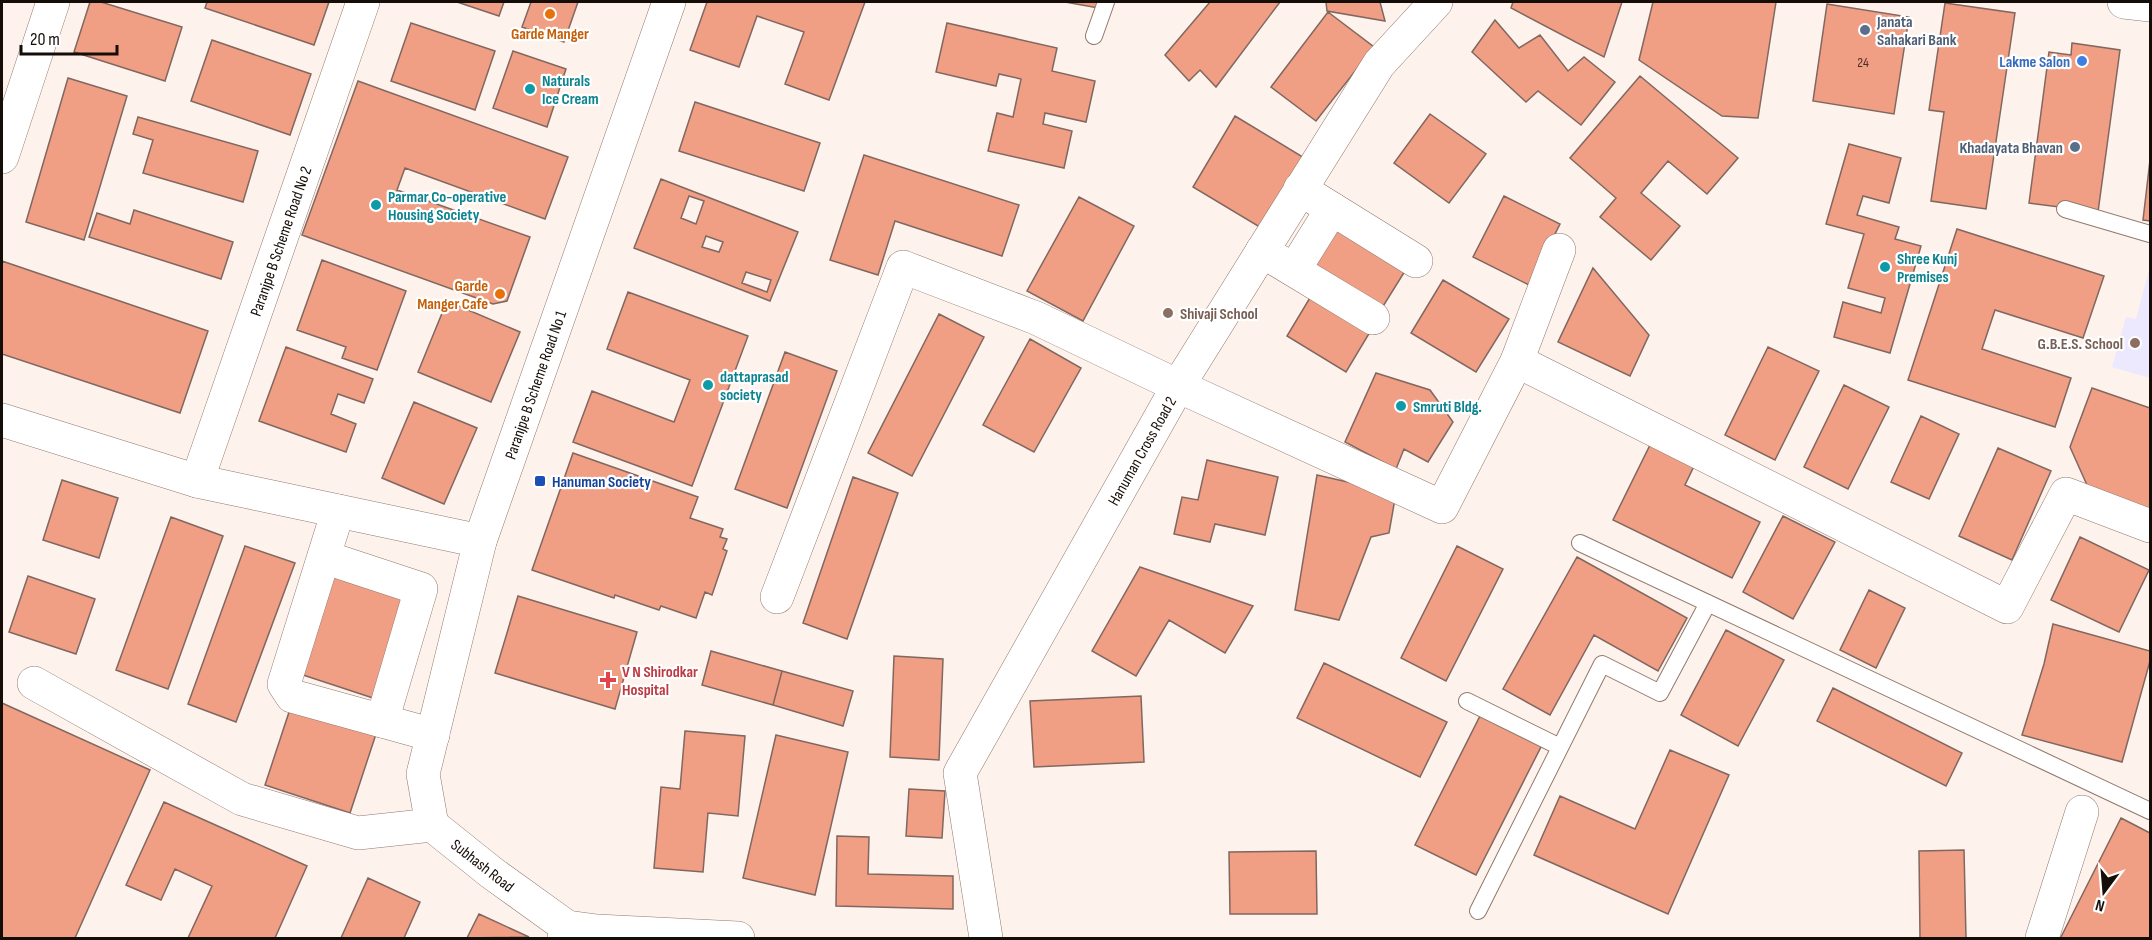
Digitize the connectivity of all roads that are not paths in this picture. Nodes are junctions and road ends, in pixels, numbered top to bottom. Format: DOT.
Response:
graph roads {
  1 [pos="53,2"];
  2 [pos="363,2"];
  3 [pos="669,2"];
  4 [pos="1106,2"];
  5 [pos="1436,2"];
  6 [pos="2124,2"];
  7 [pos="2151,5"];
  8 [pos="1094,36"];
  9 [pos="2,157"];
  10 [pos="1300,189"];
  11 [pos="1332,209"];
  12 [pos="2066,209"];
  13 [pos="2151,234"];
  14 [pos="1559,250"];
  15 [pos="1262,251"];
  16 [pos="1416,261"];
  17 [pos="1294,270"];
  18 [pos="1373,318"];
  19 [pos="1517,361"];
  20 [pos="1178,386"];
  21 [pos="2,420"];
  22 [pos="197,481"];
  23 [pos="338,511"];
  24 [pos="2151,526"];
  25 [pos="480,541"];
  26 [pos="1580,543"];
  27 [pos="324,557"];
  28 [pos="777,597"];
  29 [pos="1708,603"];
  30 [pos="34,683"];
  31 [pos="1467,701"];
  32 [pos="382,721"];
  33 [pos="433,735"];
  34 [pos="1560,747"];
  35 [pos="2082,812"];
  36 [pos="2151,812"];
  37 [pos="432,825"];
  38 [pos="1478,911"];
  39 [pos="566,933"];
  40 [pos="738,939"];
  41 [pos="986,939"];
  42 [pos="2042,939"];
  1 -- 9 [label="street"];
  2 -- 22 [label="street, Paranjpe B Scheme Road No 2"];
  3 -- 25 [label="street, Paranjpe B Scheme Road No 1"];
  4 -- 8 [label="lane"];
  5 -- 10 [label="street, Hanuman Cross Road 2"];
  6 -- 7 [label="street"];
  10 -- 11 [label="street"];
  10 -- 15 [label="street, Hanuman Cross Road 2"];
  11 -- 16 [label="street"];
  11 -- 17 [label="street"];
  12 -- 13 [label="lane"];
  14 -- 19 [label="street"];
  15 -- 17 [label="street"];
  15 -- 20 [label="street, Hanuman Cross Road 2"];
  17 -- 18 [label="street"];
  19 -- 20 [label="street"];
  19 -- 24 [label="street"];
  20 -- 28 [label="street"];
  20 -- 41 [label="street, Hanuman Cross Road 2"];
  21 -- 22 [label="street"];
  22 -- 23 [label="street"];
  23 -- 25 [label="street"];
  23 -- 27 [label="street"];
  25 -- 33 [label="street, Paranjpe B Scheme Road No 1"];
  26 -- 29 [label="lane"];
  27 -- 32 [label="street"];
  27 -- 32 [label="street"];
  29 -- 34 [label="lane"];
  29 -- 36 [label="lane"];
  30 -- 37 [label="street"];
  31 -- 34 [label="lane"];
  32 -- 33 [label="street"];
  33 -- 37 [label="street, Paranjpe B Scheme Road No 1"];
  34 -- 38 [label="lane"];
  35 -- 42 [label="street"];
  37 -- 39 [label="street, Subhash Road"];
  39 -- 40 [label="street"];
}
